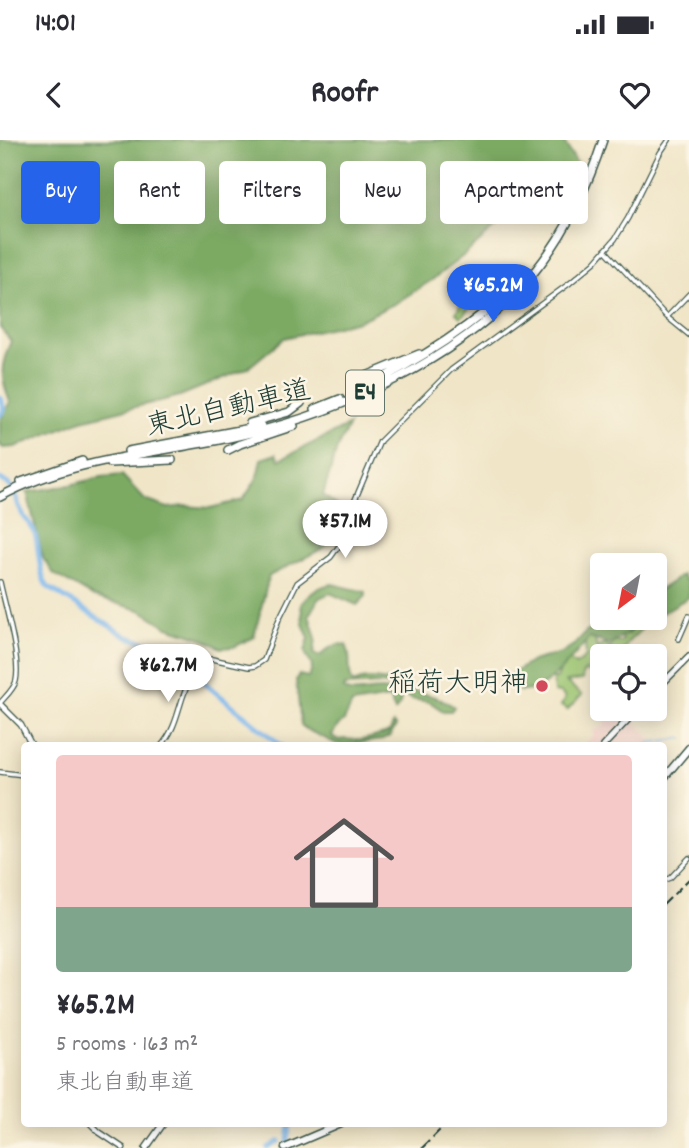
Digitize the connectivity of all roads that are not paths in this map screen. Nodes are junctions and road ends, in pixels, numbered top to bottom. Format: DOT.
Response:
graph roads {
  1 [pos="601,140"];
  2 [pos="669,140"];
  3 [pos="605,250"];
  4 [pos="689,294"];
  5 [pos="667,317"];
  6 [pos="465,328"];
  7 [pos="689,335"];
  8 [pos="359,379"];
  9 [pos="355,398"];
  10 [pos="301,403"];
  11 [pos="181,442"];
  12 [pos="228,450"];
  13 [pos="172,460"];
  14 [pos="75,468"];
  15 [pos="18,486"];
  16 [pos="4,493"];
  17 [pos="0,582"];
  18 [pos="689,616"];
  19 [pos="679,639"];
  20 [pos="689,657"];
  21 [pos="667,679"];
  22 [pos="0,704"];
  23 [pos="627,721"];
  24 [pos="30,742"];
  25 [pos="163,742"];
  26 [pos="607,742"];
  27 [pos="689,748"];
  28 [pos="0,772"];
  29 [pos="667,774"];
  30 [pos="21,775"];
  31 [pos="689,858"];
  32 [pos="667,879"];
  33 [pos="94,1127"];
  34 [pos="161,1127"];
  35 [pos="334,1127"];
  36 [pos="123,1148"];
  37 [pos="146,1148"];
  38 [pos="285,1148"];
  1 -- 6 [label="highway, 東北自動車道 / E4"];
  1 -- 9 [label="highway, 東北自動車道 / E4"];
  2 -- 3 [label="street"];
  3 -- 5 [label="street"];
  3 -- 25 [label="street"];
  4 -- 5 [label="street"];
  5 -- 7 [label="street"];
  6 -- 8 [label="highway"];
  6 -- 11 [label="highway, 東北自動車道 / E4"];
  9 -- 12 [label="highway"];
  9 -- 14 [label="highway, 東北自動車道 / E4"];
  10 -- 11 [label="highway"];
  11 -- 15 [label="highway, 東北自動車道 / E4"];
  13 -- 14 [label="highway"];
  14 -- 15 [label="highway, 東北自動車道 / E4"];
  15 -- 16 [label="highway, 東北自動車道 / E4"];
  17 -- 22 [label="street"];
  18 -- 19 [label="street"];
  20 -- 21 [label="main road"];
  22 -- 24 [label="main road"];
  23 -- 26 [label="main road"];
  27 -- 29 [label="highway"];
  28 -- 30 [label="street"];
  31 -- 32 [label="street"];
  33 -- 36 [label="main road"];
  34 -- 37 [label="main road"];
  35 -- 38 [label="highway"];
}
